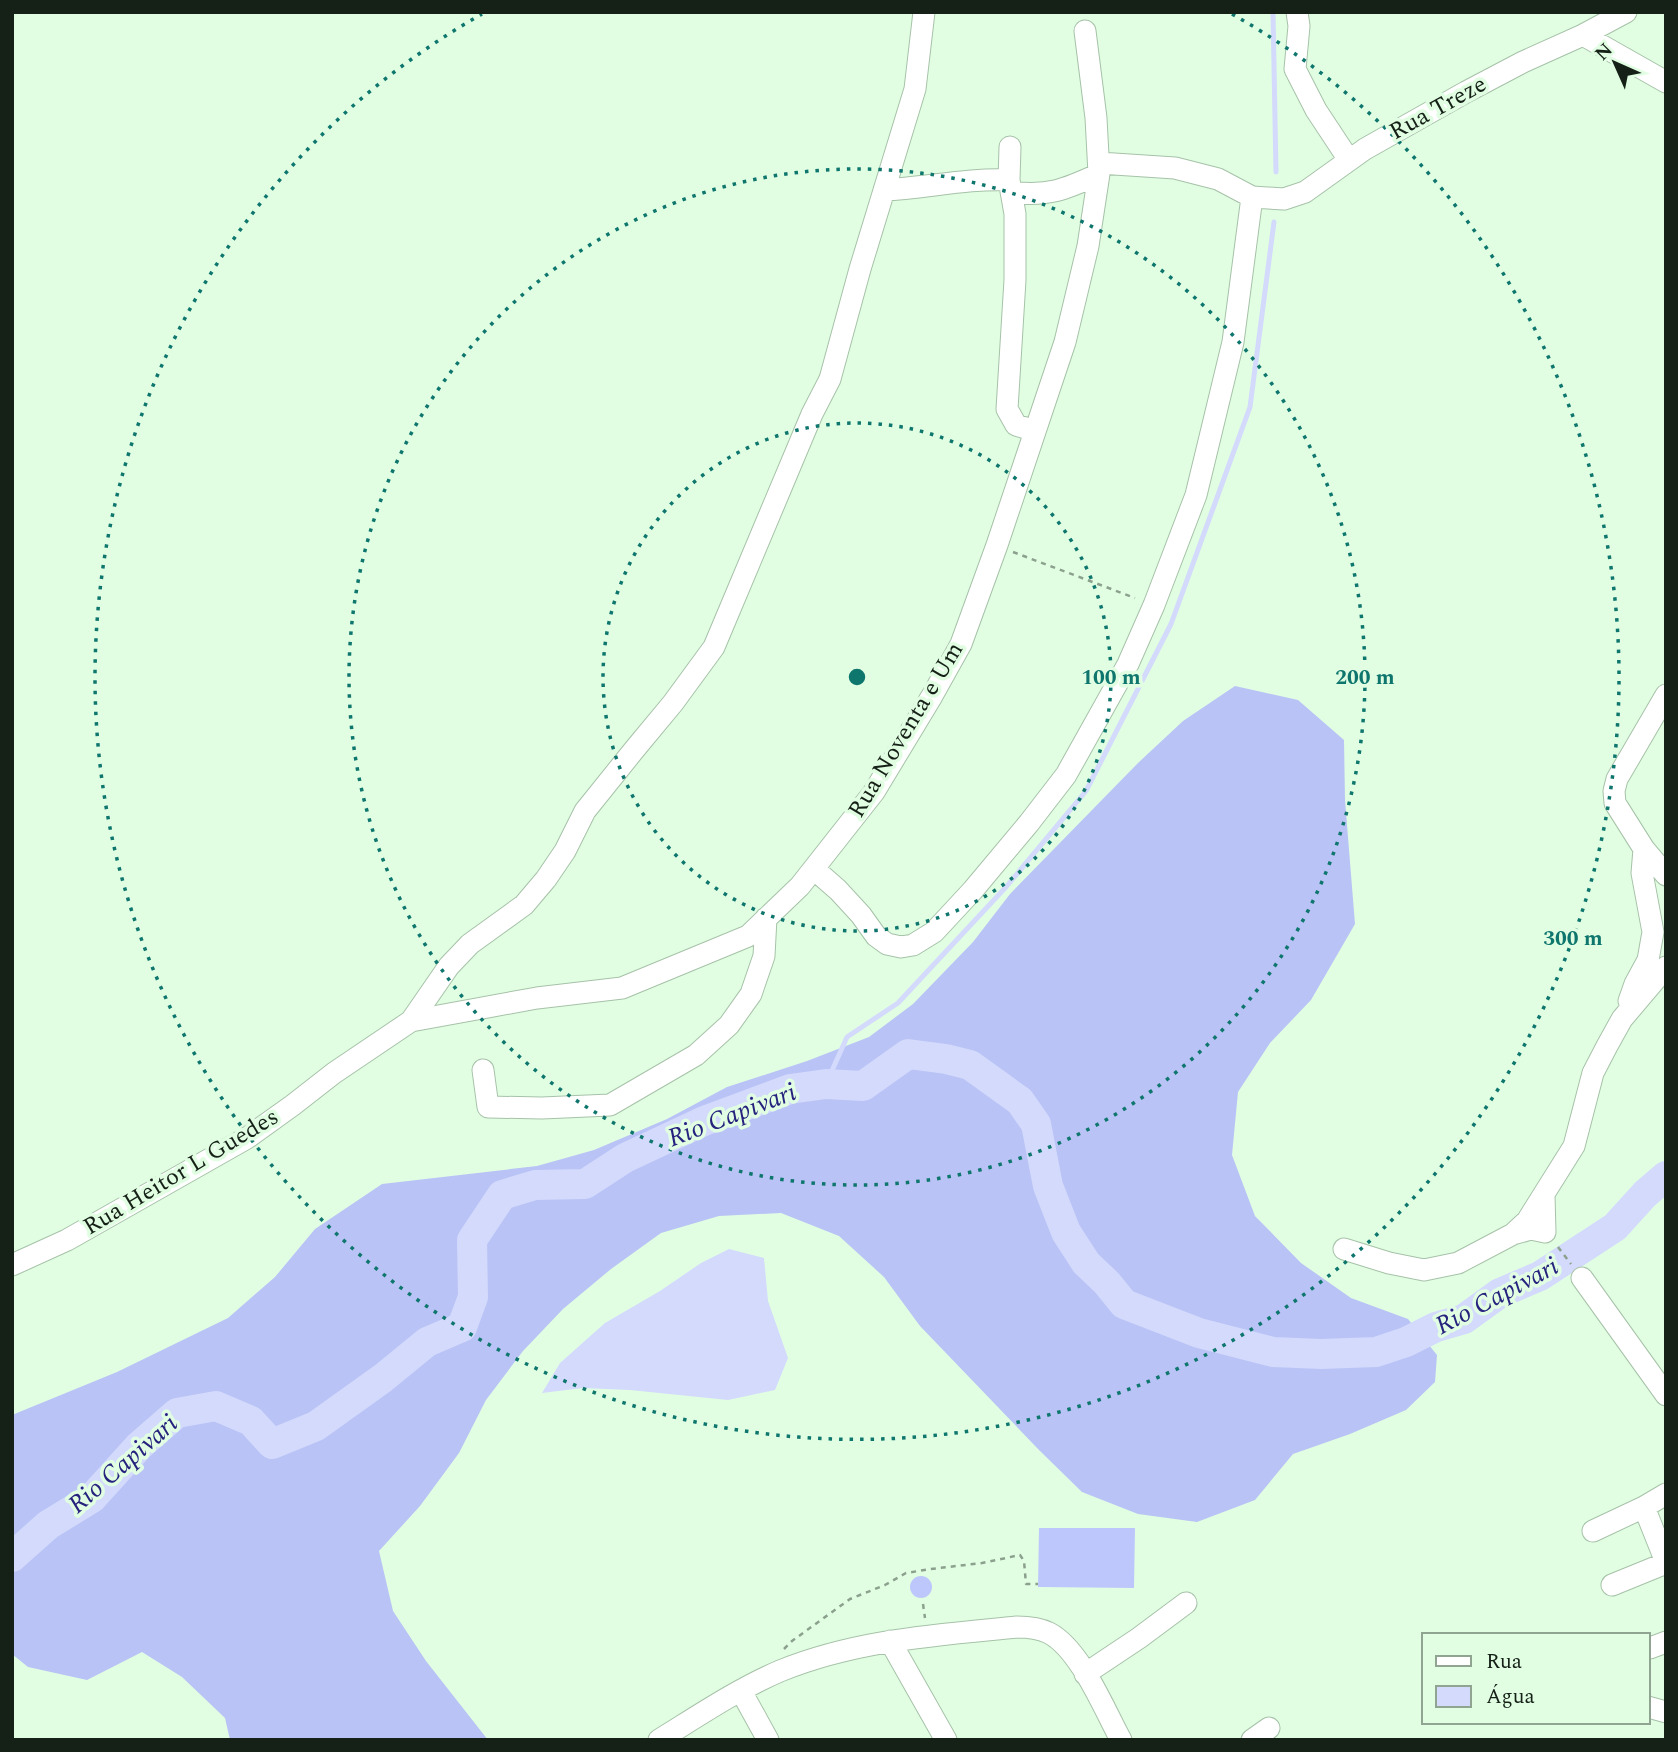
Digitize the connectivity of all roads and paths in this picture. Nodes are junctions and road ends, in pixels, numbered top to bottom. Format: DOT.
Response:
graph roads {
  1 [pos="924,12"];
  2 [pos="1297,12"];
  3 [pos="1626,12"];
  4 [pos="1085,31"];
  5 [pos="1583,35"];
  6 [pos="1666,82"];
  7 [pos="1010,147"];
  8 [pos="1349,160"];
  9 [pos="1099,169"];
  10 [pos="1010,186"];
  11 [pos="884,190"];
  12 [pos="1252,197"];
  13 [pos="1035,431"];
  14 [pos="997,545"];
  15 [pos="1154,605"];
  16 [pos="1666,695"];
  17 [pos="1644,849"];
  18 [pos="814,869"];
  19 [pos="1666,874"];
  20 [pos="766,918"];
  21 [pos="1666,967"];
  22 [pos="1622,1019"];
  23 [pos="411,1021"];
  24 [pos="483,1070"];
  25 [pos="1544,1195"];
  26 [pos="1545,1232"];
  27 [pos="1513,1234"];
  28 [pos="1344,1249"];
  29 [pos="12,1265"];
  30 [pos="1582,1278"];
  31 [pos="1666,1395"];
  32 [pos="1666,1494"];
  33 [pos="1644,1507"];
  34 [pos="1593,1531"];
  35 [pos="1666,1562"];
  36 [pos="1038,1584"];
  37 [pos="1612,1585"];
  38 [pos="1186,1603"];
  39 [pos="923,1604"];
  40 [pos="926,1620"];
  41 [pos="890,1641"];
  42 [pos="781,1654"];
  43 [pos="1085,1674"];
  44 [pos="741,1691"];
  45 [pos="659,1740"];
  46 [pos="768,1740"];
  47 [pos="946,1740"];
  48 [pos="1121,1740"];
  1 -- 11 [label="street"];
  2 -- 8 [label="street"];
  3 -- 5 [label="street, Rua Treze"];
  4 -- 9 [label="street, Rua Noventa e Um"];
  5 -- 6 [label="street"];
  5 -- 8 [label="street, Rua Treze"];
  7 -- 10 [label="street"];
  8 -- 12 [label="street, Rua Treze"];
  9 -- 10 [label="street"];
  9 -- 12 [label="street"];
  9 -- 13 [label="street, Rua Noventa e Um"];
  10 -- 11 [label="street"];
  10 -- 13 [label="street"];
  11 -- 23 [label="street"];
  12 -- 15 [label="street"];
  13 -- 14 [label="street, Rua Noventa e Um"];
  14 -- 15 [label="path"];
  14 -- 18 [label="street, Rua Noventa e Um"];
  15 -- 18 [label="street"];
  16 -- 17 [label="street"];
  17 -- 19 [label="street"];
  17 -- 22 [label="street"];
  18 -- 20 [label="street, Rua Noventa e Um"];
  20 -- 23 [label="street, Rua Noventa e Um"];
  20 -- 24 [label="street"];
  21 -- 22 [label="street"];
  22 -- 25 [label="street"];
  23 -- 29 [label="street, Rua Heitor L Guedes"];
  25 -- 26 [label="street"];
  25 -- 27 [label="street"];
  26 -- 27 [label="street"];
  26 -- 30 [label="path"];
  27 -- 28 [label="street"];
  30 -- 31 [label="street"];
  32 -- 33 [label="street"];
  33 -- 34 [label="street"];
  33 -- 35 [label="street"];
  35 -- 37 [label="street"];
  36 -- 42 [label="path"];
  38 -- 43 [label="street"];
  39 -- 40 [label="path"];
  41 -- 43 [label="street"];
  41 -- 44 [label="street"];
  41 -- 47 [label="street"];
  43 -- 48 [label="street"];
  44 -- 45 [label="street"];
  44 -- 46 [label="street"];
}
